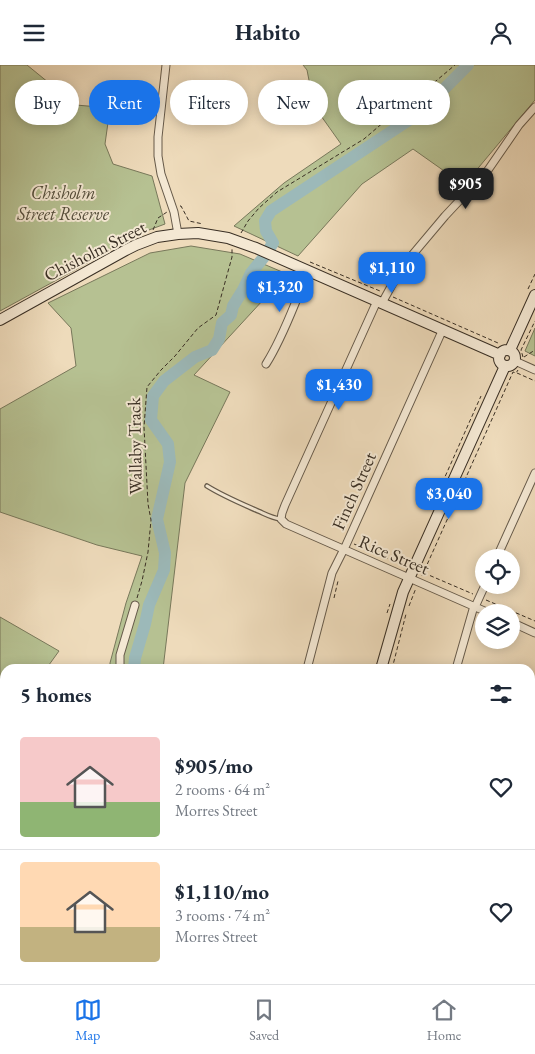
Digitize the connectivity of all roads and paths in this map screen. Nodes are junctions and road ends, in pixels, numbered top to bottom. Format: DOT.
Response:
graph roads {
  1 [pos="166,65"];
  2 [pos="455,65"];
  3 [pos="535,107"];
  4 [pos="173,209"];
  5 [pos="203,224"];
  6 [pos="152,231"];
  7 [pos="178,234"];
  8 [pos="236,241"];
  9 [pos="309,271"];
  10 [pos="535,295"];
  11 [pos="380,302"];
  12 [pos="0,320"];
  13 [pos="535,321"];
  14 [pos="442,329"];
  15 [pos="502,350"];
  16 [pos="535,350"];
  17 [pos="520,361"];
  18 [pos="266,364"];
  19 [pos="505,366"];
  20 [pos="535,369"];
  21 [pos="516,373"];
  22 [pos="535,381"];
  23 [pos="482,395"];
  24 [pos="535,473"];
  25 [pos="207,485"];
  26 [pos="439,489"];
  27 [pos="281,519"];
  28 [pos="353,544"];
  29 [pos="344,549"];
  30 [pos="501,549"];
  31 [pos="407,561"];
  32 [pos="404,565"];
  33 [pos="423,573"];
  34 [pos="410,576"];
  35 [pos="481,594"];
  36 [pos="480,597"];
  37 [pos="135,605"];
  38 [pos="474,606"];
  39 [pos="535,621"];
  40 [pos="520,627"];
  41 [pos="535,633"];
  42 [pos="120,664"];
  43 [pos="308,664"];
  44 [pos="383,664"];
  45 [pos="393,664"];
  46 [pos="457,664"];
  1 -- 4 [label="street"];
  2 -- 8 [label="path, Wallaby Track"];
  3 -- 11 [label="street"];
  4 -- 5 [label="path"];
  4 -- 6 [label="path"];
  4 -- 7 [label="street"];
  7 -- 8 [label="street, Chisholm Street"];
  7 -- 12 [label="street, Chisholm Street"];
  8 -- 9 [label="street, Chisholm Street"];
  8 -- 37 [label="path, Wallaby Track"];
  9 -- 11 [label="street, Chisholm Street"];
  9 -- 18 [label="street"];
  10 -- 15 [label="street"];
  11 -- 14 [label="street, Chisholm Street"];
  11 -- 27 [label="street"];
  13 -- 17 [label="path"];
  14 -- 15 [label="street, Chisholm Street"];
  14 -- 29 [label="street, Finch Street"];
  15 -- 17 [label="street"];
  15 -- 19 [label="street"];
  16 -- 17 [label="path"];
  17 -- 19 [label="street"];
  17 -- 20 [label="street"];
  17 -- 21 [label="path"];
  19 -- 34 [label="street"];
  21 -- 22 [label="path"];
  21 -- 33 [label="path"];
  23 -- 26 [label="path"];
  24 -- 30 [label="street"];
  25 -- 27 [label="lane, Rice Street"];
  27 -- 29 [label="street, Rice Street"];
  28 -- 32 [label="path"];
  29 -- 34 [label="street, Rice Street"];
  29 -- 43 [label="street, Finch Street"];
  31 -- 34 [label="path"];
  33 -- 34 [label="path"];
  33 -- 36 [label="path"];
  34 -- 38 [label="street, Rice Street"];
  34 -- 44 [label="street"];
  34 -- 45 [label="path"];
  35 -- 36 [label="street"];
  36 -- 38 [label="street"];
  36 -- 39 [label="path"];
  37 -- 42 [label="street"];
  38 -- 46 [label="street"];
  40 -- 41 [label="street"];
}
